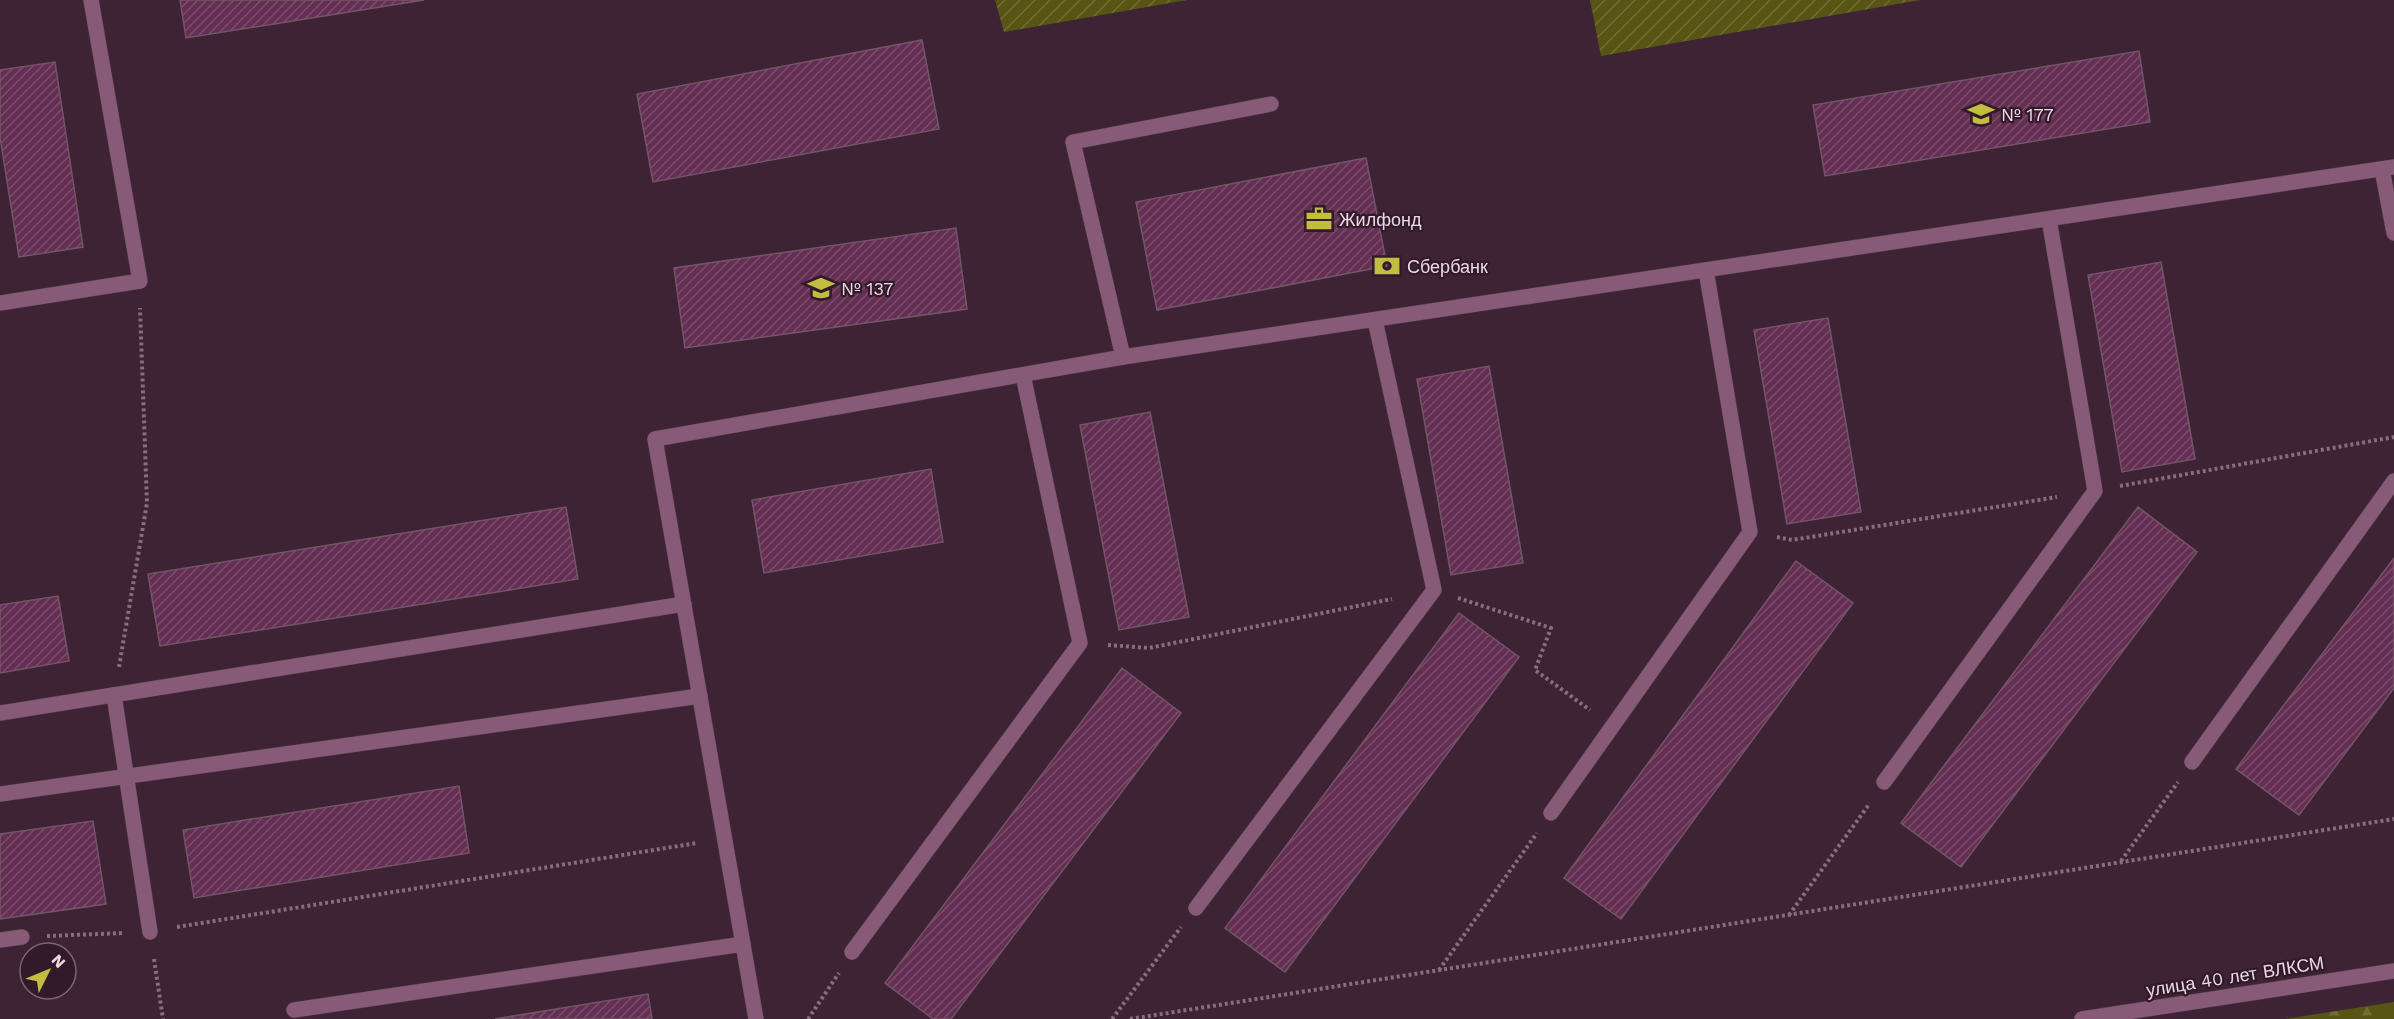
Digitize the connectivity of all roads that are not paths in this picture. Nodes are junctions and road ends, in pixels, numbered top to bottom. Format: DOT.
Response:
graph roads {
  1 [pos="91,0"];
  2 [pos="1270,104"];
  3 [pos="2388,168"];
  4 [pos="2049,219"];
  5 [pos="2394,232"];
  6 [pos="1706,270"];
  7 [pos="0,303"];
  8 [pos="1375,320"];
  9 [pos="1123,357"];
  10 [pos="1023,375"];
  11 [pos="2394,481"];
  12 [pos="684,604"];
  13 [pos="114,695"];
  14 [pos="700,696"];
  15 [pos="0,713"];
  16 [pos="2192,762"];
  17 [pos="126,777"];
  18 [pos="1884,782"];
  19 [pos="0,794"];
  20 [pos="1551,813"];
  21 [pos="1196,908"];
  22 [pos="150,932"];
  23 [pos="22,937"];
  24 [pos="0,940"];
  25 [pos="743,944"];
  26 [pos="852,952"];
  27 [pos="2394,971"];
  28 [pos="294,1010"];
  29 [pos="756,1019"];
  30 [pos="2082,1019"];
  1 -- 7 [label="street"];
  2 -- 9 [label="street"];
  3 -- 4 [label="street"];
  3 -- 5 [label="street"];
  4 -- 6 [label="street"];
  4 -- 18 [label="street"];
  6 -- 8 [label="street"];
  6 -- 20 [label="street"];
  8 -- 9 [label="street"];
  8 -- 21 [label="street"];
  9 -- 10 [label="street"];
  10 -- 12 [label="street"];
  10 -- 26 [label="street"];
  11 -- 16 [label="street"];
  12 -- 13 [label="street"];
  12 -- 14 [label="street"];
  13 -- 15 [label="street"];
  13 -- 17 [label="street"];
  14 -- 17 [label="street"];
  14 -- 25 [label="street"];
  17 -- 19 [label="street"];
  17 -- 22 [label="street"];
  23 -- 24 [label="street"];
  25 -- 28 [label="street"];
  25 -- 29 [label="street"];
  27 -- 30 [label="street, улица 40 лет ВЛКСМ"];
}
